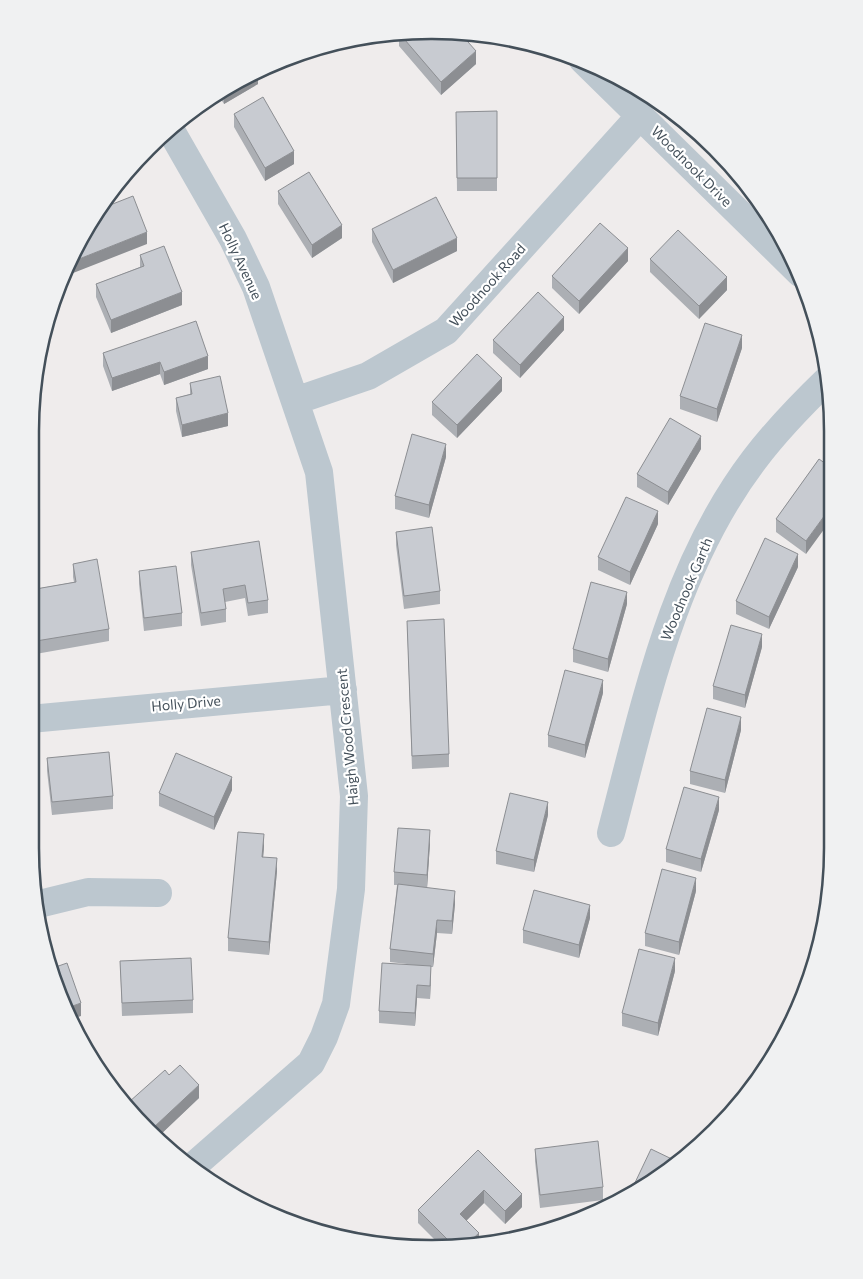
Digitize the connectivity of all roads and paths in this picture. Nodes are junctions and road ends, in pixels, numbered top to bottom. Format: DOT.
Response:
graph roads {
  1 [pos="600,77"];
  2 [pos="640,116"];
  3 [pos="174,135"];
  4 [pos="782,255"];
  5 [pos="821,385"];
  6 [pos="295,401"];
  7 [pos="343,690"];
  8 [pos="39,718"];
  9 [pos="611,833"];
  10 [pos="158,893"];
  11 [pos="43,903"];
  12 [pos="197,1163"];
  1 -- 2 [label="street, Woodnook Drive"];
  2 -- 4 [label="street, Woodnook Drive"];
  2 -- 6 [label="street, Woodnook Road"];
  3 -- 6 [label="street, Holly Avenue"];
  5 -- 9 [label="street, Woodnook Garth"];
  6 -- 7 [label="street, Haigh Wood Crescent"];
  7 -- 8 [label="street, Holly Drive"];
  7 -- 12 [label="street, Haigh Wood Crescent"];
  10 -- 11 [label="street"];
}
